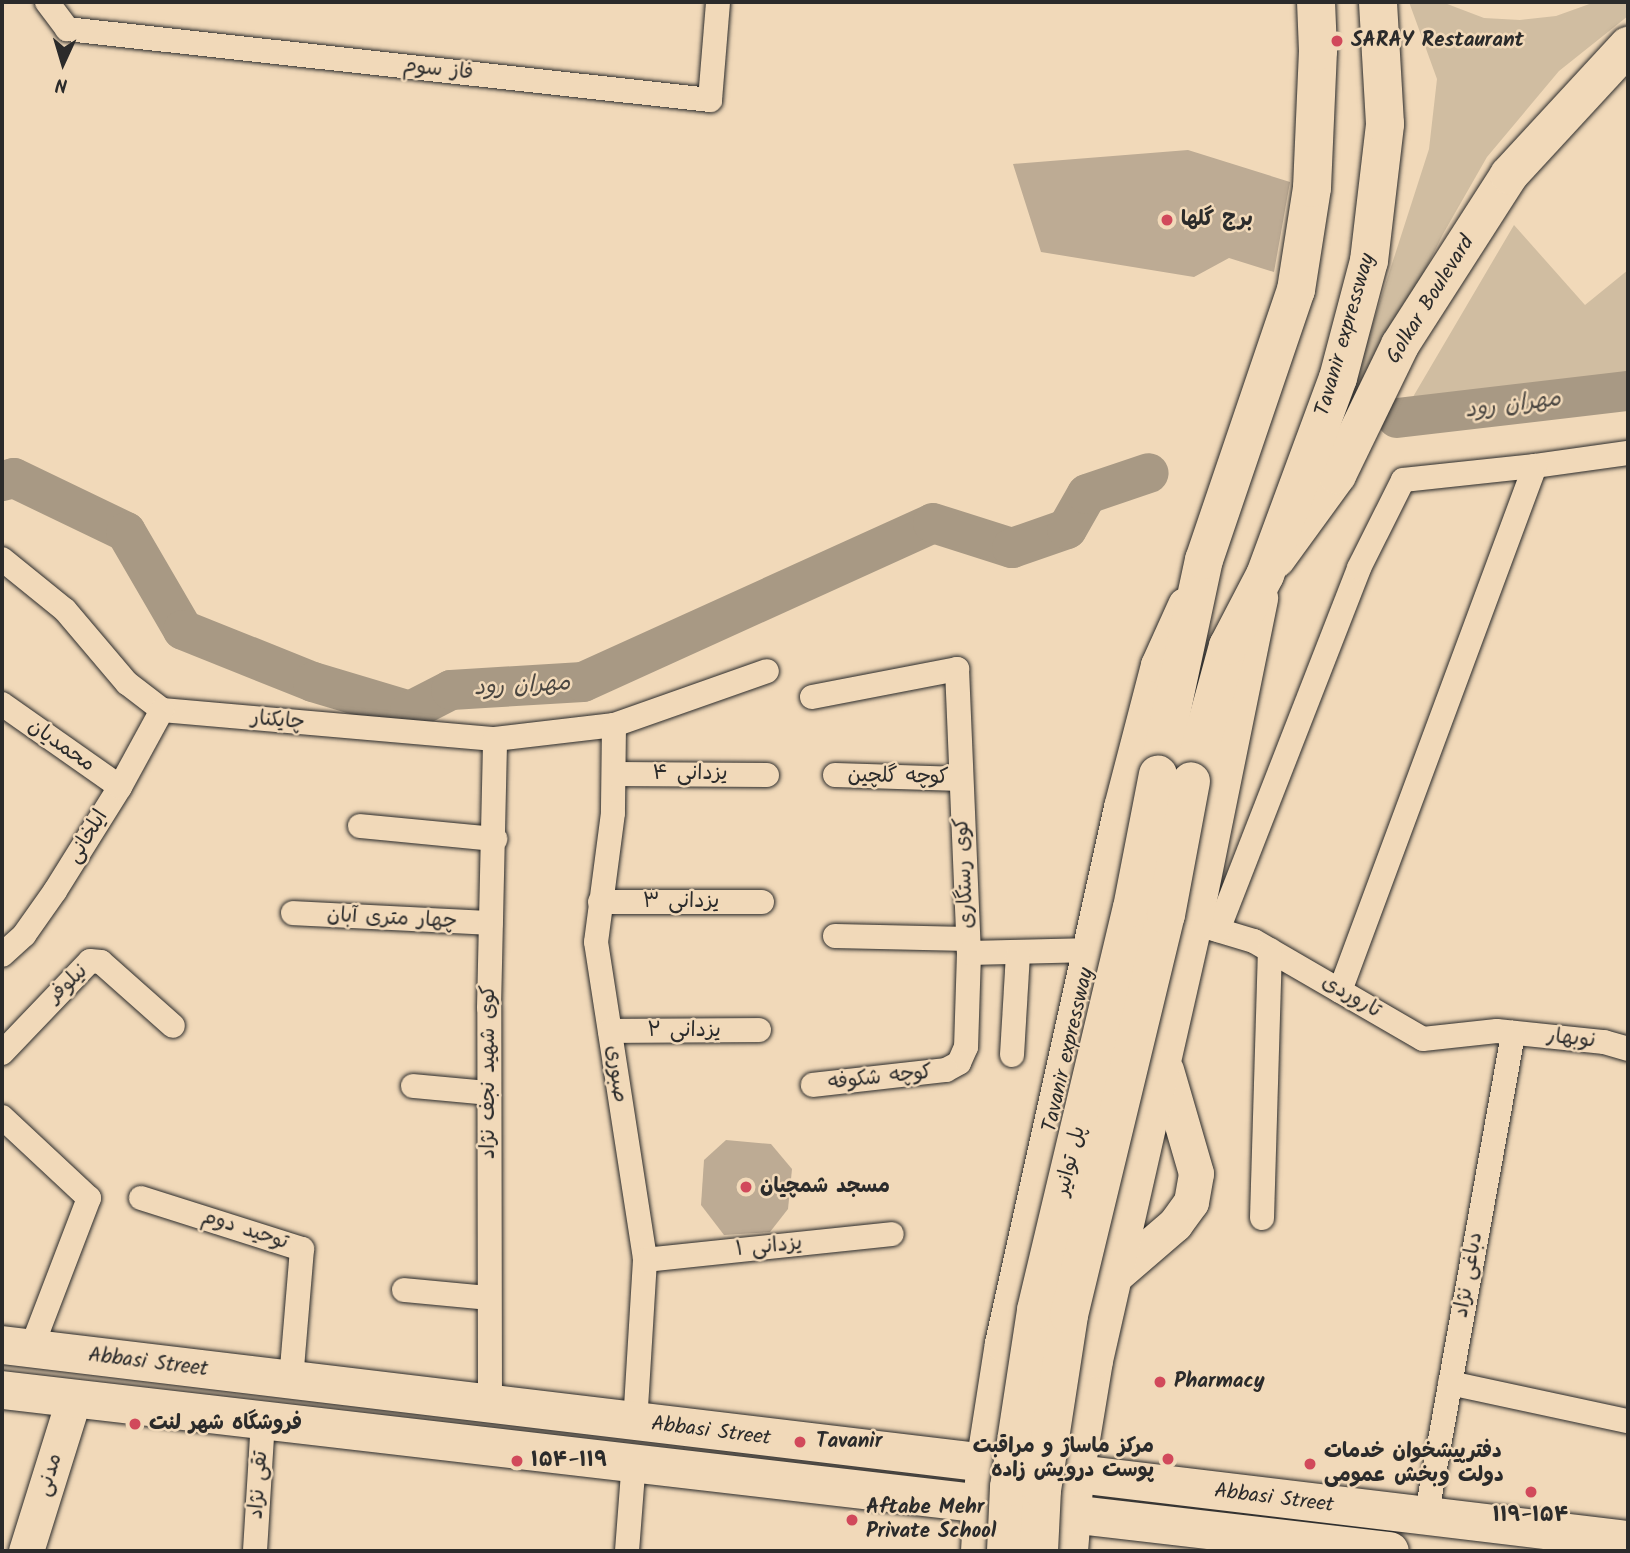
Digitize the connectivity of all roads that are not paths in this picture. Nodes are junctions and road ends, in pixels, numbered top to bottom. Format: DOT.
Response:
graph roads {
  1 [pos="47,2"];
  2 [pos="718,2"];
  3 [pos="1316,2"];
  4 [pos="1378,2"];
  5 [pos="1628,47"];
  6 [pos="1628,453"];
  7 [pos="1535,466"];
  8 [pos="2,559"];
  9 [pos="1204,560"];
  10 [pos="1265,575"];
  11 [pos="767,671"];
  12 [pos="812,697"];
  13 [pos="2,705"];
  14 [pos="162,710"];
  15 [pos="614,724"];
  16 [pos="495,739"];
  17 [pos="614,774"];
  18 [pos="767,775"];
  19 [pos="835,775"];
  20 [pos="1175,778"];
  21 [pos="961,779"];
  22 [pos="120,787"];
  23 [pos="360,825"];
  24 [pos="495,839"];
  25 [pos="600,902"];
  26 [pos="762,902"];
  27 [pos="293,913"];
  28 [pos="491,923"];
  29 [pos="1206,927"];
  30 [pos="835,936"];
  31 [pos="969,946"];
  32 [pos="1093,950"];
  33 [pos="1270,950"];
  34 [pos="1018,953"];
  35 [pos="2,955"];
  36 [pos="1340,991"];
  37 [pos="173,1026"];
  38 [pos="610,1031"];
  39 [pos="759,1031"];
  40 [pos="1513,1033"];
  41 [pos="1628,1049"];
  42 [pos="2,1053"];
  43 [pos="1012,1055"];
  44 [pos="1164,1059"];
  45 [pos="813,1085"];
  46 [pos="413,1086"];
  47 [pos="489,1093"];
  48 [pos="2,1116"];
  49 [pos="141,1198"];
  50 [pos="1262,1218"];
  51 [pos="892,1234"];
  52 [pos="645,1260"];
  53 [pos="1117,1274"];
  54 [pos="404,1290"];
  55 [pos="489,1298"];
  56 [pos="1002,1343"];
  57 [pos="17,1347"];
  58 [pos="1095,1360"];
  59 [pos="242,1374"];
  60 [pos="291,1380"];
  61 [pos="1450,1383"];
  62 [pos="2,1390"];
  63 [pos="74,1398"];
  64 [pos="489,1404"];
  65 [pos="251,1418"];
  66 [pos="1628,1421"];
  67 [pos="635,1423"];
  68 [pos="634,1461"];
  69 [pos="984,1464"];
  70 [pos="1076,1475"];
  71 [pos="980,1503"];
  72 [pos="1072,1514"];
  73 [pos="1426,1518"];
  74 [pos="1628,1540"];
  75 [pos="1341,1548"];
  76 [pos="26,1551"];
  77 [pos="255,1551"];
  78 [pos="627,1551"];
  79 [pos="978,1551"];
  80 [pos="1006,1551"];
  81 [pos="1039,1551"];
  82 [pos="1070,1551"];
  83 [pos="1390,1551"];
  1 -- 2 [label="street, فاز سوم"];
  3 -- 9 [label="main road, Tavanir expressway"];
  4 -- 10 [label="main road, Tavanir expressway"];
  5 -- 10 [label="main road, Golkar Boulevard"];
  6 -- 7 [label="street"];
  7 -- 29 [label="street"];
  7 -- 36 [label="street"];
  8 -- 14 [label="street"];
  9 -- 20 [label="main road, Tavanir expressway"];
  9 -- 32 [label="street, Tavanir expressway"];
  10 -- 20 [label="main road, Tavanir expressway"];
  10 -- 29 [label="street, Tavanir expressway"];
  11 -- 15 [label="street, چایکنار"];
  12 -- 21 [label="street, کوی رستگاری"];
  13 -- 22 [label="street, محمدیان"];
  14 -- 16 [label="street, چایکنار"];
  14 -- 22 [label="street, ایلخانی"];
  15 -- 16 [label="street, چایکنار"];
  15 -- 17 [label="street, صبوری"];
  16 -- 24 [label="street, کوی شهید نجف نژاد"];
  17 -- 18 [label="street, یزدانی ۴"];
  17 -- 25 [label="street, صبوری"];
  19 -- 21 [label="street, کوچه گلچین"];
  20 -- 80 [label="main road, پل توانیر, bridge"];
  20 -- 81 [label="main road, پل توانیر, bridge"];
  21 -- 31 [label="street, کوی رستگاری"];
  22 -- 35 [label="street, ایلخانی"];
  23 -- 24 [label="street"];
  24 -- 28 [label="street, کوی شهید نجف نژاد"];
  25 -- 26 [label="street, یزدانی ۳"];
  25 -- 38 [label="street, صبوری"];
  27 -- 28 [label="street, چهار متری آبان"];
  28 -- 47 [label="street, کوی شهید نجف نژاد"];
  29 -- 33 [label="street, تاروردی"];
  29 -- 44 [label="street, Tavanir expressway"];
  30 -- 31 [label="street"];
  31 -- 34 [label="street, کوی رستگاری"];
  31 -- 45 [label="street, کوچه شکوفه"];
  32 -- 34 [label="street, کوی رستگاری"];
  32 -- 56 [label="street, Tavanir expressway"];
  33 -- 36 [label="street, تاروردی"];
  33 -- 50 [label="street"];
  34 -- 43 [label="street"];
  36 -- 40 [label="street, تاروردی"];
  37 -- 42 [label="street, نیلوفر"];
  38 -- 39 [label="street, یزدانی ۲"];
  38 -- 52 [label="street, صبوری"];
  40 -- 41 [label="street, نوبهار"];
  40 -- 61 [label="street, دباغی نژاد"];
  44 -- 53 [label="street, Tavanir expressway"];
  44 -- 53 [label="street"];
  46 -- 47 [label="street"];
  47 -- 55 [label="street, کوی شهید نجف نژاد"];
  48 -- 57 [label="street"];
  49 -- 60 [label="street, توحید دوم"];
  51 -- 52 [label="street, یزدانی ۱"];
  52 -- 67 [label="street, صبوری"];
  53 -- 58 [label="street, Tavanir expressway"];
  54 -- 55 [label="street"];
  55 -- 64 [label="street, کوی شهید نجف نژاد"];
  56 -- 58 [label="street"];
  56 -- 69 [label="street, Tavanir expressway"];
  57 -- 59 [label="main road, Abbasi Street"];
  58 -- 70 [label="street, Tavanir expressway"];
  59 -- 60 [label="main road, Abbasi Street"];
  59 -- 65 [label="main road"];
  60 -- 64 [label="main road, Abbasi Street"];
  61 -- 66 [label="street"];
  61 -- 73 [label="street, دباغی نژاد"];
  62 -- 63 [label="main road, Abbasi Street"];
  63 -- 65 [label="main road, Abbasi Street"];
  63 -- 76 [label="street, مدنی"];
  64 -- 67 [label="main road, Abbasi Street"];
  65 -- 68 [label="main road, Abbasi Street"];
  65 -- 77 [label="street, تقی نژاد"];
  67 -- 69 [label="main road, Abbasi Street"];
  68 -- 71 [label="main road, Abbasi Street"];
  68 -- 78 [label="street"];
  69 -- 70 [label="main road, Abbasi Street"];
  69 -- 71 [label="street, Tavanir expressway"];
  70 -- 72 [label="street, Tavanir expressway"];
  70 -- 73 [label="main road, Abbasi Street"];
  71 -- 72 [label="main road, Abbasi Street"];
  71 -- 79 [label="street, Tavanir expressway"];
  72 -- 75 [label="main road, Abbasi Street"];
  72 -- 82 [label="street, Tavanir expressway"];
  73 -- 74 [label="main road, Abbasi Street"];
  75 -- 83 [label="main road, Abbasi Street"];
}
